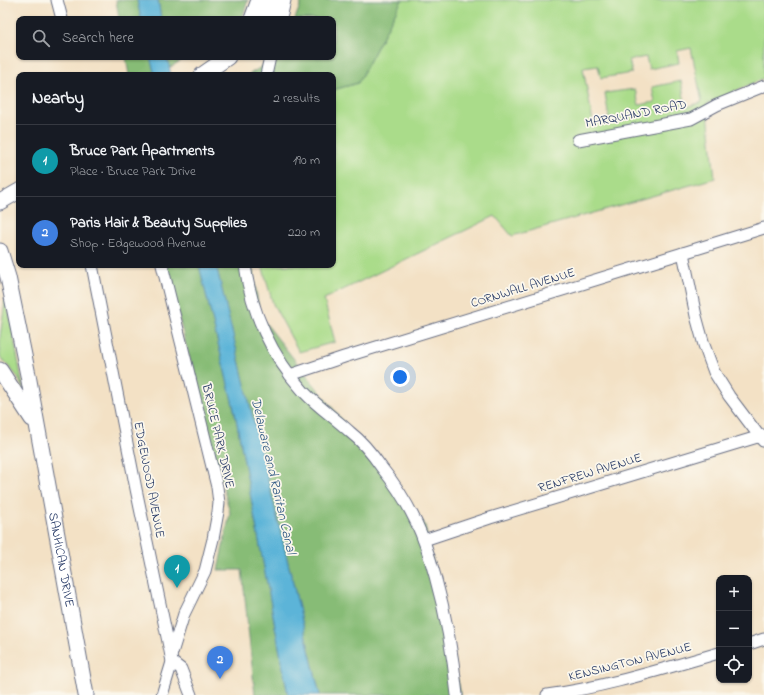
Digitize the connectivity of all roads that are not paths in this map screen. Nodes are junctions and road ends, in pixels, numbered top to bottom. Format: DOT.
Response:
graph roads {
  1 [pos="57,0"];
  2 [pos="259,0"];
  3 [pos="270,0"];
  4 [pos="283,0"];
  5 [pos="61,16"];
  6 [pos="253,16"];
  7 [pos="268,16"];
  8 [pos="278,16"];
  9 [pos="224,60"];
  10 [pos="269,60"];
  11 [pos="206,72"];
  12 [pos="267,72"];
  13 [pos="764,86"];
  14 [pos="578,140"];
  15 [pos="16,193"];
  16 [pos="0,202"];
  17 [pos="764,228"];
  18 [pos="0,251"];
  19 [pos="683,254"];
  20 [pos="93,268"];
  21 [pos="163,268"];
  22 [pos="246,268"];
  23 [pos="0,370"];
  24 [pos="290,375"];
  25 [pos="36,425"];
  26 [pos="763,438"];
  27 [pos="424,540"];
  28 [pos="764,639"];
  29 [pos="752,643"];
  30 [pos="716,654"];
  31 [pos="172,659"];
  32 [pos="86,695"];
  33 [pos="162,695"];
  34 [pos="191,695"];
  35 [pos="457,695"];
  36 [pos="547,695"];
  1 -- 5 [label="street"];
  2 -- 6 [label="main road"];
  3 -- 7 [label="main road"];
  4 -- 8 [label="main road"];
  9 -- 11 [label="main road"];
  10 -- 12 [label="street"];
  13 -- 14 [label="street, MARQUAND ROAD"];
  15 -- 16 [label="main road"];
  17 -- 19 [label="street, CORNWALL AVENUE"];
  18 -- 25 [label="main road, SANHICAN DRIVE"];
  19 -- 24 [label="street, CORNWALL AVENUE"];
  19 -- 26 [label="street"];
  20 -- 31 [label="street, EDGEWOOD AVENUE"];
  21 -- 31 [label="street, BRUCE PARK DRIVE"];
  22 -- 24 [label="street"];
  23 -- 25 [label="main road, SANHICAN DRIVE"];
  24 -- 27 [label="street"];
  25 -- 32 [label="main road, SANHICAN DRIVE"];
  26 -- 27 [label="street, RENFREW AVENUE"];
  27 -- 35 [label="street"];
  28 -- 29 [label="street"];
  30 -- 36 [label="street, KENSINGTON AVENUE"];
  31 -- 33 [label="street, BRUCE PARK DRIVE"];
  31 -- 34 [label="street, EDGEWOOD AVENUE"];
}
